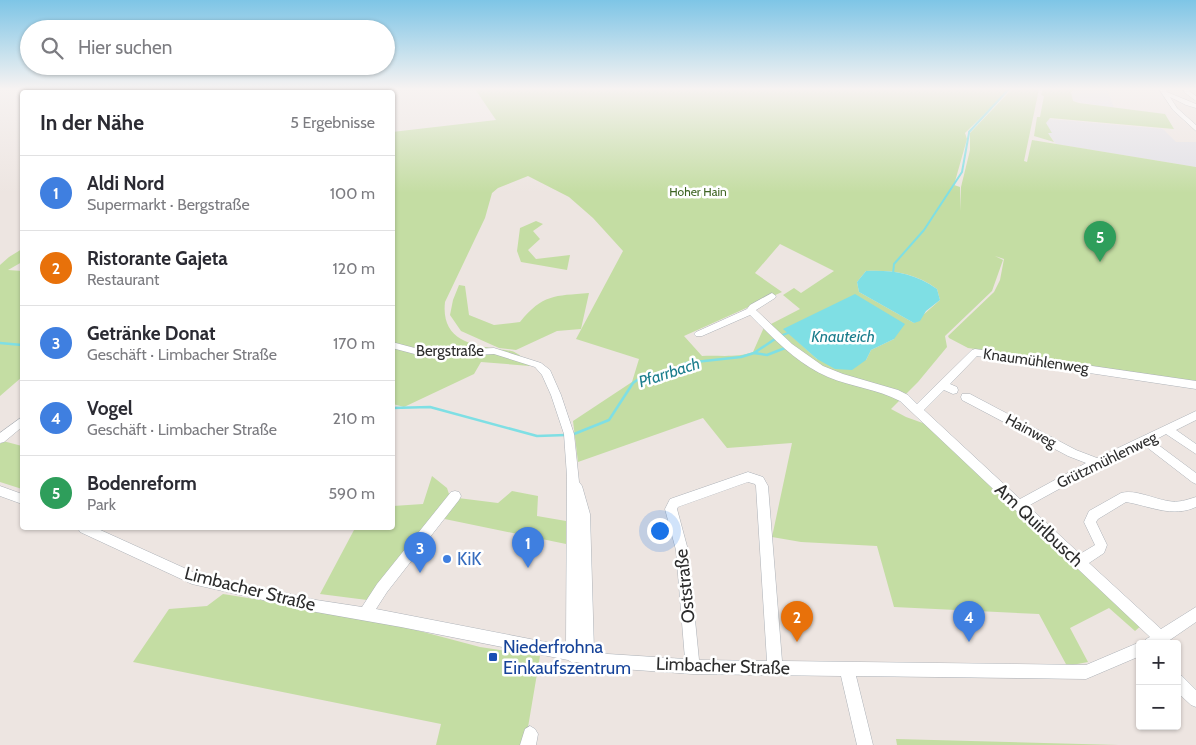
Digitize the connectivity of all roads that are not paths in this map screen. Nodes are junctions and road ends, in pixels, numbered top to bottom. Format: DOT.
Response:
graph roads {
  1 [pos="772,296"];
  2 [pos="751,311"];
  3 [pos="699,334"];
  4 [pos="395,347"];
  5 [pos="1196,385"];
  6 [pos="966,397"];
  7 [pos="918,410"];
  8 [pos="1196,415"];
  9 [pos="20,423"];
  10 [pos="1168,430"];
  11 [pos="0,439"];
  12 [pos="1146,441"];
  13 [pos="1196,450"];
  14 [pos="1097,463"];
  15 [pos="1196,478"];
  16 [pos="0,491"];
  17 [pos="455,496"];
  18 [pos="20,498"];
  19 [pos="1196,502"];
  20 [pos="1019,505"];
  21 [pos="88,530"];
  22 [pos="1079,562"];
  23 [pos="366,614"];
  24 [pos="1196,614"];
  25 [pos="1155,640"];
  26 [pos="1157,640"];
  27 [pos="1136,651"];
  28 [pos="580,657"];
  29 [pos="693,667"];
  30 [pos="775,668"];
  31 [pos="847,670"];
  32 [pos="1181,685"];
  33 [pos="1196,700"];
  34 [pos="865,745"];
  1 -- 2 [label="street"];
  2 -- 3 [label="street"];
  2 -- 7 [label="street"];
  4 -- 28 [label="street, Bergstraße"];
  5 -- 7 [label="street, Knaumühlenweg"];
  6 -- 14 [label="street, Hainweg"];
  7 -- 20 [label="street, Am Quirlbusch"];
  8 -- 10 [label="street, Grützmühlenweg"];
  9 -- 11 [label="street"];
  10 -- 12 [label="street, Grützmühlenweg"];
  10 -- 13 [label="street"];
  12 -- 14 [label="street, Grützmühlenweg"];
  12 -- 15 [label="street"];
  14 -- 20 [label="street, Grützmühlenweg"];
  16 -- 18 [label="street"];
  17 -- 23 [label="street"];
  19 -- 22 [label="street"];
  20 -- 22 [label="street, Am Quirlbusch"];
  21 -- 23 [label="street, Limbacher Straße"];
  22 -- 25 [label="street, Am Quirlbusch"];
  23 -- 28 [label="street, Limbacher Straße"];
  24 -- 26 [label="street"];
  27 -- 31 [label="street, Limbacher Straße"];
  28 -- 29 [label="street, Limbacher Straße"];
  29 -- 30 [label="street, Limbacher Straße"];
  29 -- 30 [label="street, Oststraße"];
  30 -- 31 [label="street, Limbacher Straße"];
  31 -- 34 [label="street"];
  32 -- 33 [label="street"];
}
